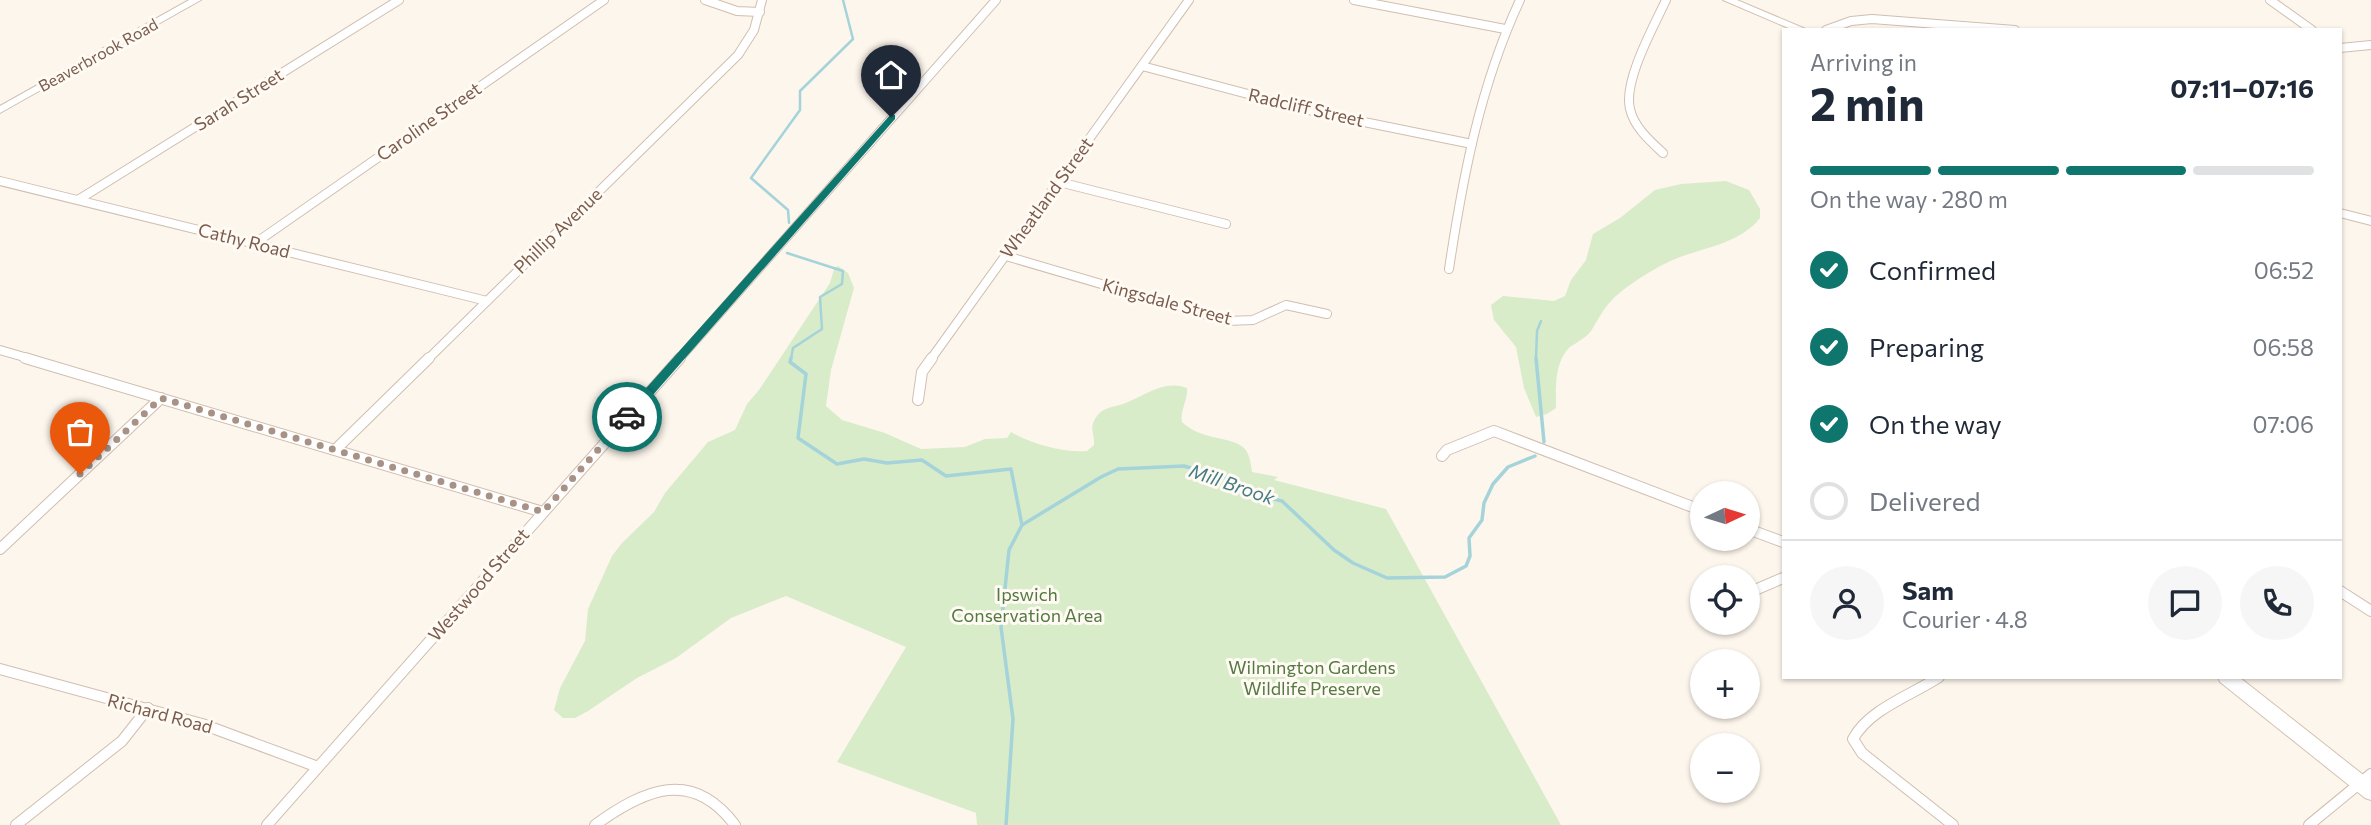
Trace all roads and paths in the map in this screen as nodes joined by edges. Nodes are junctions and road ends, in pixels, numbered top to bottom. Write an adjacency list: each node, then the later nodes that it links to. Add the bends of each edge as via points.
1 (196, 0): 22 (street, Beaverbrook Road)
2 (399, 0): 27 (street, Sarah Street)
3 (604, 0): 31 (street, Caroline Street)
4 (705, 0): 13 (street, via 737,11)
5 (762, 0): 13 (street, Phillip Avenue)
6 (996, 0): 42 (street, Westwood Street)
7 (1189, 0): 21 (street, Wheatland Street)
8 (1354, 0): 18 (street)
9 (1520, 0): 18 (street)
10 (1666, 0): 24 (street, via 1628,103 1635,120)
11 (2270, 0): 17 (street)
12 (1734, 1): 14 (main road)
13 (760, 12): 34 (street, Phillip Avenue, via 738,55)
14 (1799, 28)
15 (1831, 28): 16 (street, via 1872,19)
16 (1989, 28)
17 (2309, 28)
18 (1504, 29): 23 (street)
19 (2371, 45): 20 (street)
20 (2342, 48)
21 (1142, 66): 23 (street, Radcliff Street, via 1293,106); 26 (street, Wheatland Street)
22 (0, 110)
23 (1472, 144): 33 (street)
24 (1663, 153)
25 (0, 181): 27 (street, Cathy Road)
26 (1059, 182): 30 (street); 32 (street, Wheatland Street)
27 (78, 200): 31 (street, Cathy Road)
28 (2342, 214): 29 (street)
29 (2371, 221)
30 (1226, 223)
31 (254, 244): 34 (street, Cathy Road)
32 (1006, 256): 35 (street, Kingsdale Street, via 1227,321 1253,320 1286,305); 38 (street, Wheatland Street, via 922,372)
33 (1449, 269)
34 (487, 301): 39 (street, Phillip Avenue)
35 (1327, 314)
36 (0, 350): 37 (street)
37 (161, 398): 39 (street); 45 (street)
38 (918, 400)
39 (335, 450): 42 (street)
40 (1442, 456): 41 (street, via 1494,431)
41 (1690, 506)
42 (543, 512): 54 (street, Westwood Street)
43 (1760, 533): 44 (street)
44 (1782, 542)
45 (0, 550)
46 (1782, 578): 47 (street)
47 (1760, 588)
48 (2342, 592): 49 (street)
49 (2371, 611)
50 (0, 669): 53 (street, Richard Road)
51 (1936, 679): 60 (street, via 1864,724 1853,739 1862,753)
52 (2229, 679): 55 (main road)
53 (148, 709): 54 (street, Richard Road, via 213,727); 56 (street, via 122,741)
54 (318, 767): 57 (street, Westwood Street)
55 (2367, 783): 61 (street)
56 (16, 825)
57 (267, 825)
58 (595, 825): 59 (street, via 636,798 676,790 710,798)
59 (735, 825)
60 (1952, 825)
61 (2309, 825)

